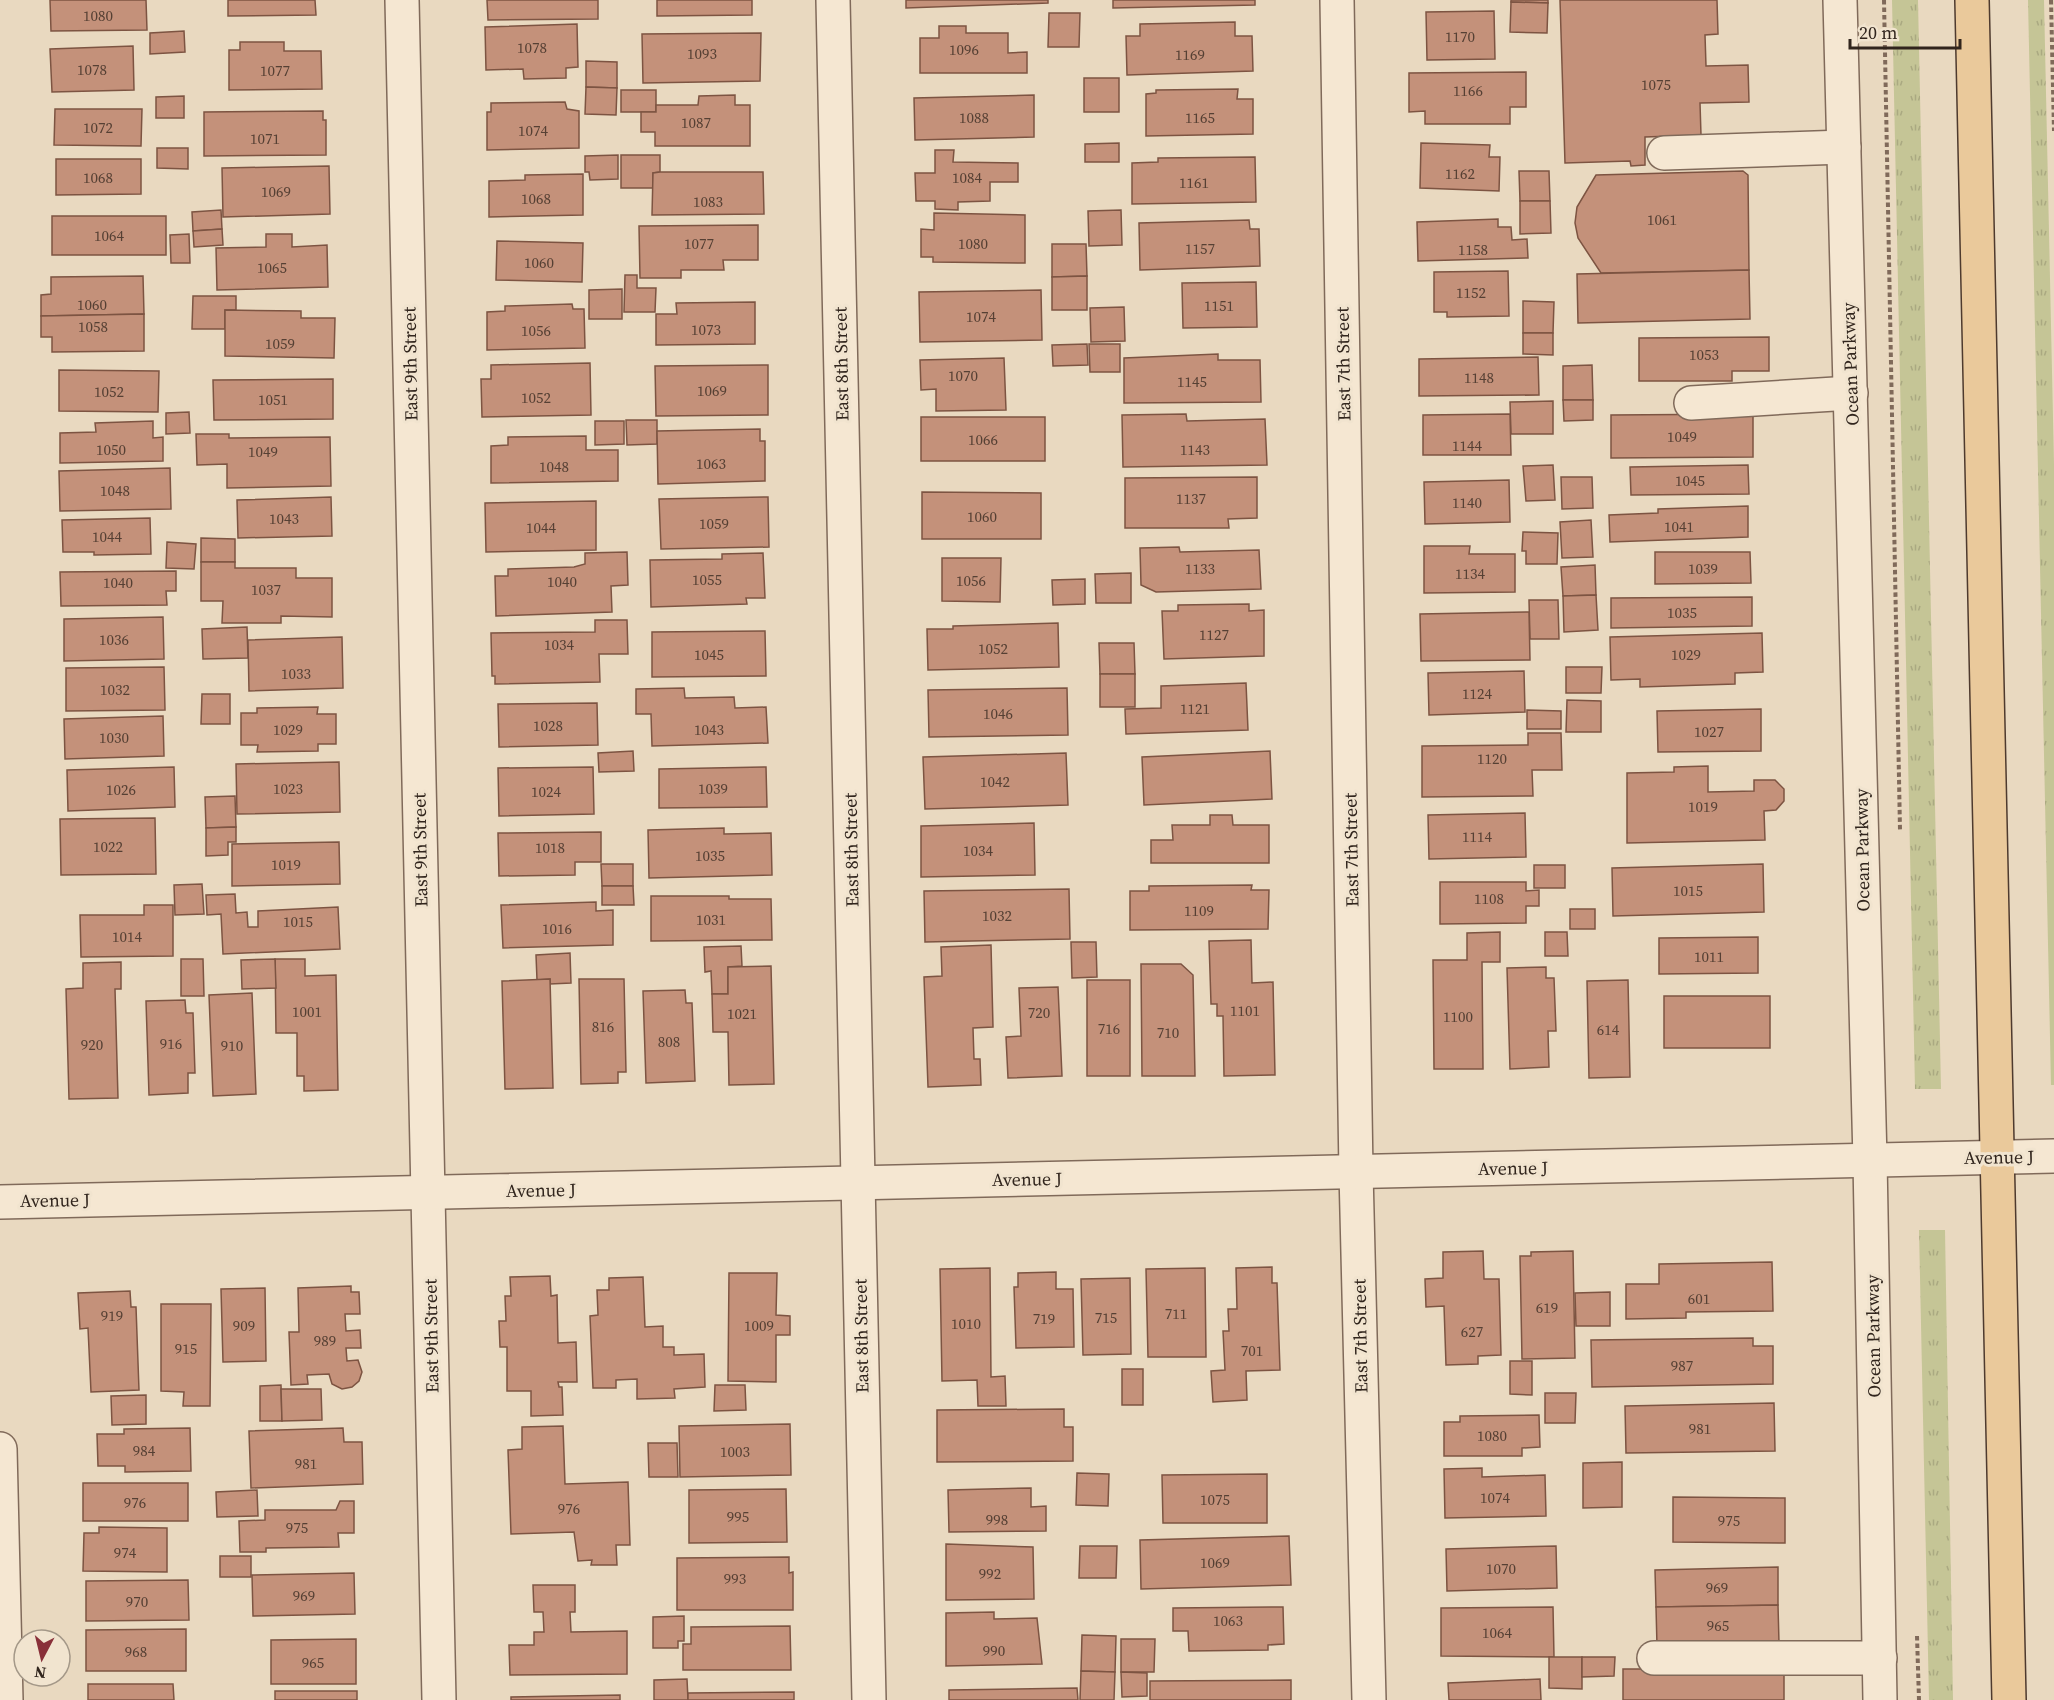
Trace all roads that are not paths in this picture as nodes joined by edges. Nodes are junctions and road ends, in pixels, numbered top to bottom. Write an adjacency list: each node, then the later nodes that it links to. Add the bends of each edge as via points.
1 (402, 0): 15 (street, East 9th Street)
2 (833, 0): 14 (street, East 8th Street)
3 (1337, 0): 13 (street, East 7th Street)
4 (1840, 0): 6 (street, Ocean Parkway)
5 (1972, 0): 11 (main road)
6 (1844, 147): 7 (street); 8 (street, Ocean Parkway)
7 (1664, 153)
8 (1851, 393): 9 (street); 12 (street, Ocean Parkway)
9 (1691, 403)
10 (2054, 1156): 11 (street, Avenue J)
11 (1998, 1157): 12 (street, Avenue J); 25 (main road)
12 (1870, 1160): 13 (street, Avenue J); 19 (street, Ocean Parkway)
13 (1356, 1172): 14 (street, Avenue J); 23 (street, East 7th Street)
14 (858, 1183): 15 (street, Avenue J); 22 (street, East 8th Street)
15 (428, 1192): 16 (street, Avenue J); 21 (street, East 9th Street)
16 (0, 1202)
17 (0, 1449): 20 (street)
18 (1654, 1658): 19 (street)
19 (1880, 1658): 24 (street, Ocean Parkway)
20 (6, 1700)
21 (439, 1700)
22 (869, 1700)
23 (1369, 1700)
24 (1880, 1700)
25 (2009, 1700)

